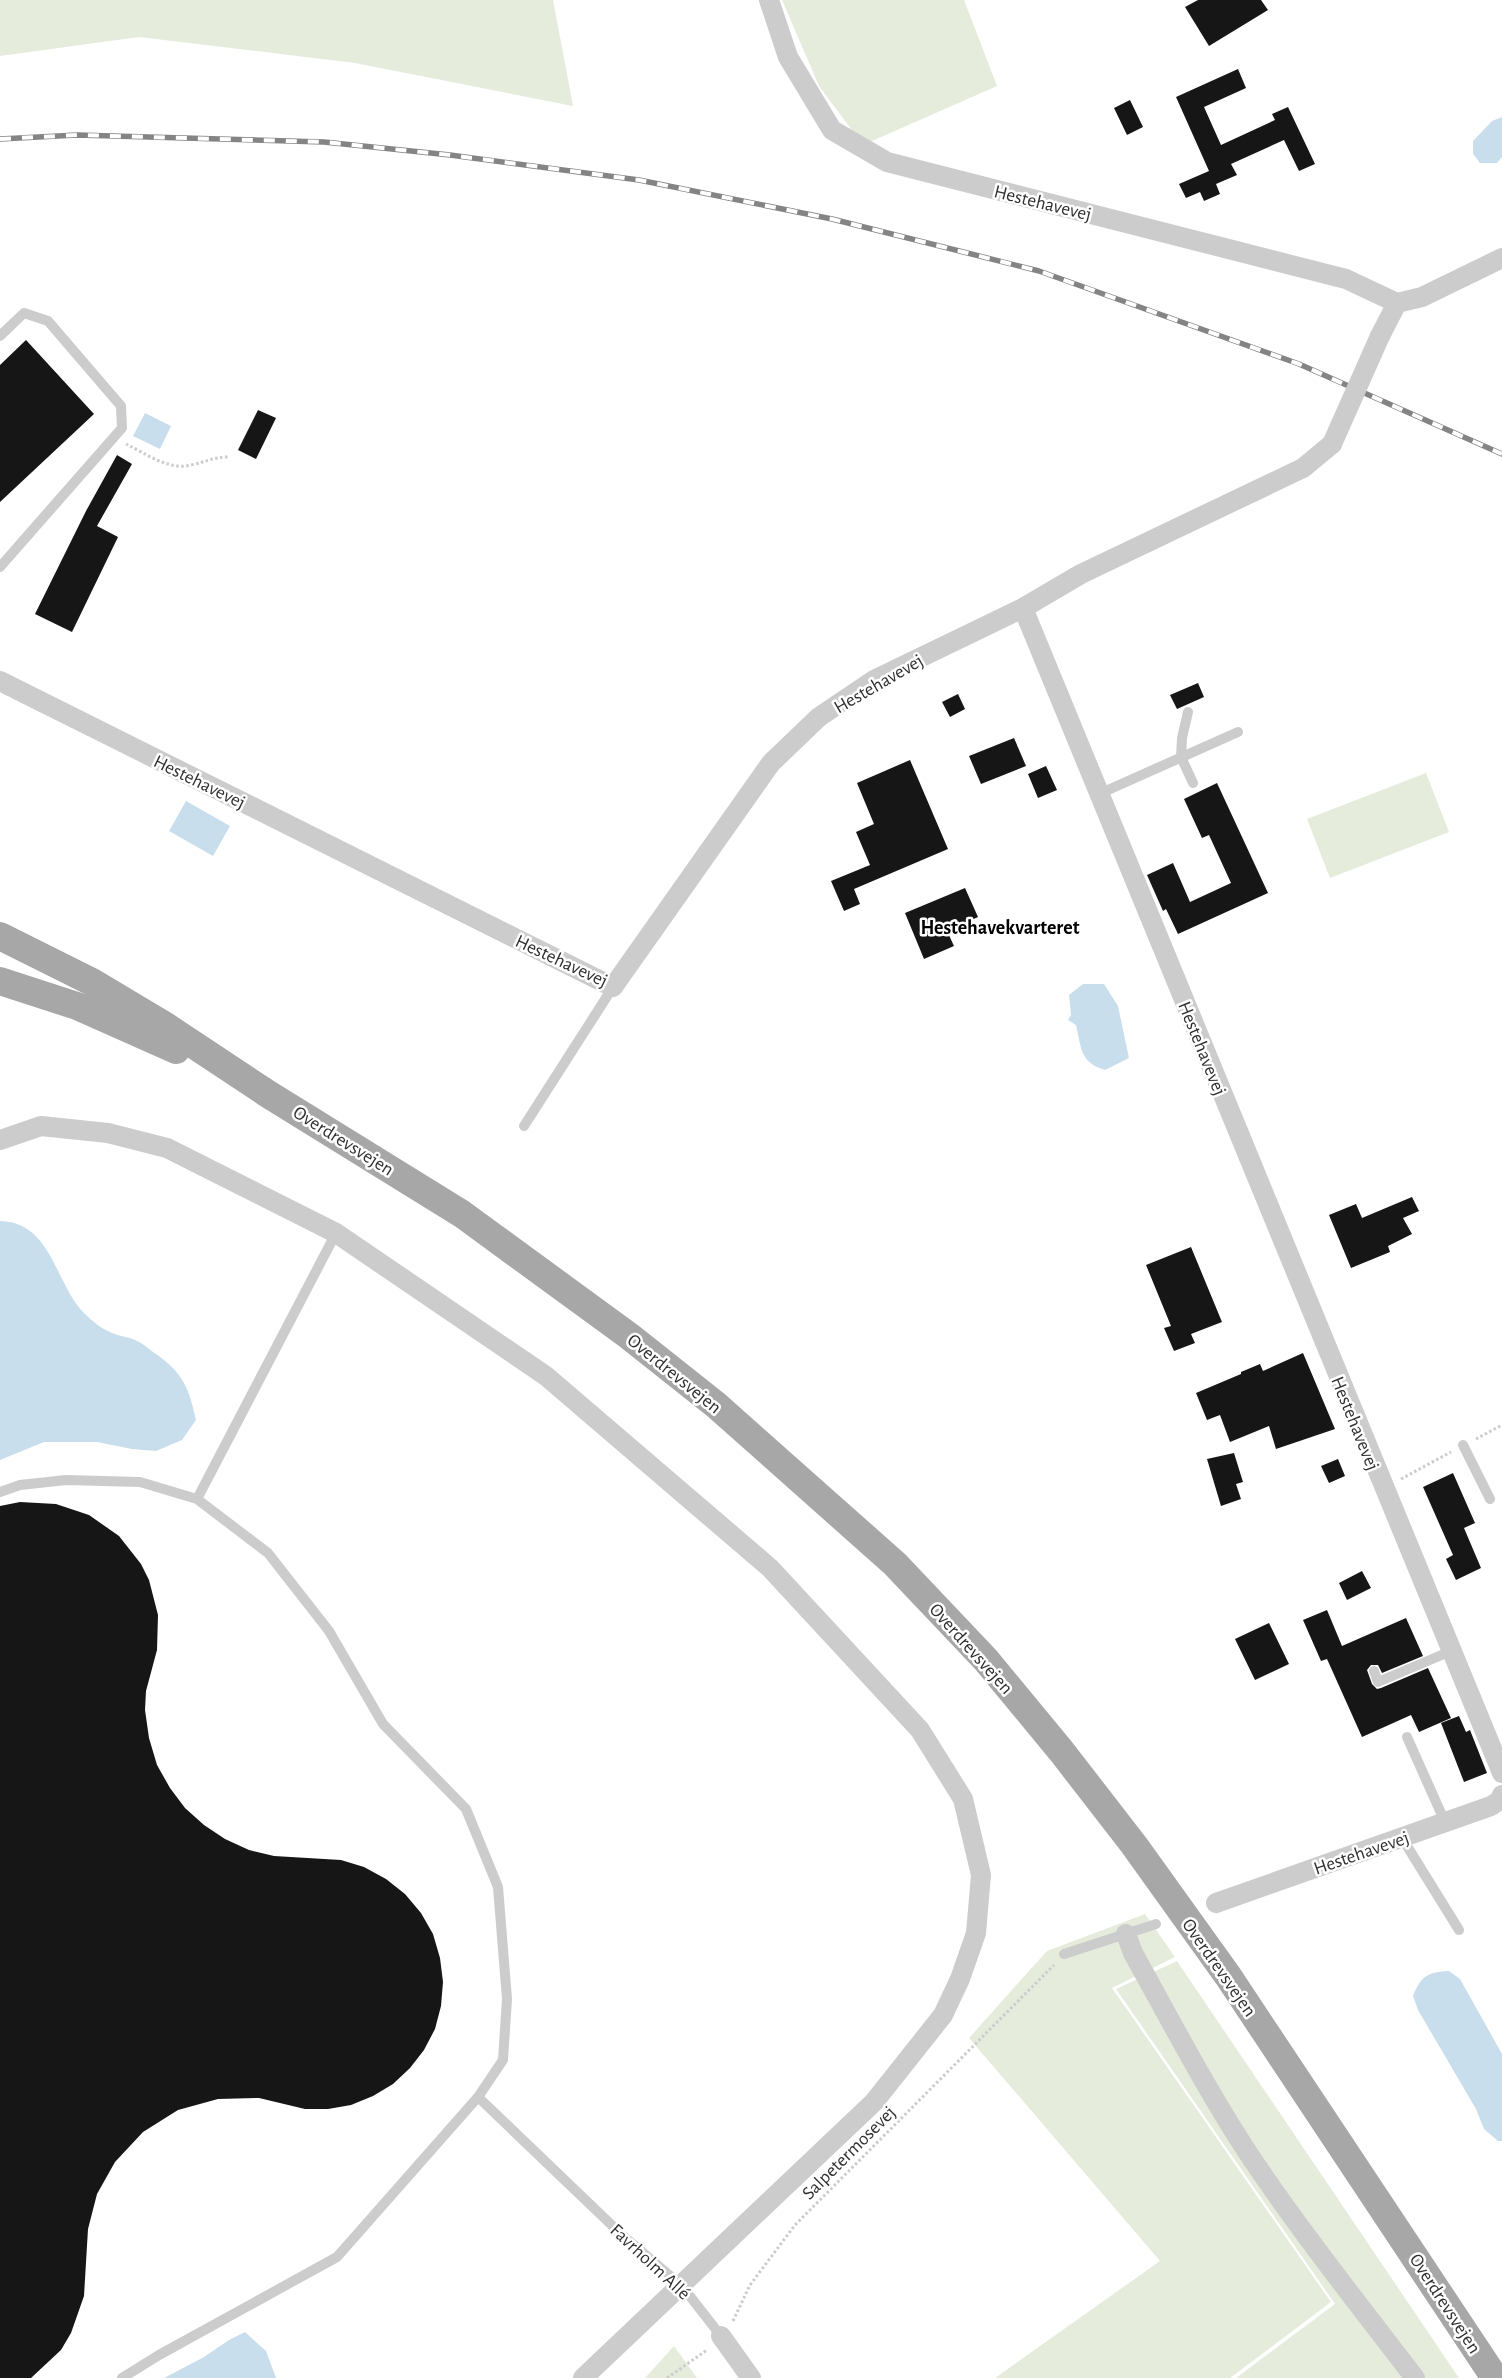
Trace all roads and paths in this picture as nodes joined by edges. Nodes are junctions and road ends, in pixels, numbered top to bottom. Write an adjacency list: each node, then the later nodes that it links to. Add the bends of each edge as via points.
1 (769, 0): 3 (street, Hestehavevej, via 788,57 832,130 887,162 1346,279)
2 (1502, 258): 3 (street, via 1422,297)
3 (1397, 303): 8 (street, Hestehavevej, bridge, via 1332,444 1303,468 1081,574)
4 (0, 336): 5 (lane, via 24,313 48,321 121,406 122,428)
5 (114, 438): 6 (path, via 173,466 190,466 213,457); 7 (lane)
6 (229, 457)
7 (0, 567)
8 (1023, 608): 14 (street, Hestehavevej); 17 (street, Hestehavevej, via 874,680 819,716 771,763)
9 (0, 681): 17 (street, Hestehavevej)
10 (1188, 712): 12 (lane)
11 (1238, 732): 12 (lane)
12 (1181, 757): 13 (lane); 14 (lane)
13 (1193, 783)
14 (1099, 794): 24 (street, Hestehavevej)
15 (0, 936): 18 (main road, Overdrevsvejen, via 92,982)
16 (0, 981): 18 (main road, Overdrevsvejen, via 77,1006)
17 (613, 987): 19 (lane)
18 (268, 1094): 48 (main road, Overdrevsvejen, via 462,1214 629,1336 723,1412 901,1571 986,1660 1134,1845 1228,1976)
19 (524, 1126)
20 (0, 1140): 21 (street, via 41,1126 108,1133 167,1148)
21 (336, 1233): 26 (lane); 41 (street, via 546,1376 770,1568 920,1730 963,1800 982,1875 976,1933 943,2015 874,2102)
22 (1502, 1425): 23 (path, Hestehavevej)
23 (1463, 1446): 24 (path, Hestehavevej); 27 (lane)
24 (1383, 1488): 28 (street, Hestehavevej)
25 (0, 1492): 26 (lane, via 20,1485 94,1480 140,1482)
26 (197, 1499): 40 (lane, via 268,1554 329,1631 383,1724 466,1809 498,1887 507,1999 503,2060)
27 (1490, 1499)
28 (1451, 1651): 29 (lane, via 1378,1682); 31 (street, Hestehavevej)
29 (1374, 1671)
30 (1407, 1737): 33 (lane)
31 (1502, 1773)
32 (1502, 1795): 33 (street, Hestehavevej, via 1491,1806)
33 (1445, 1822): 34 (street, Hestehavevej)
34 (1402, 1838): 35 (street, Hestehavevej); 37 (lane)
35 (1216, 1903)
36 (1156, 1924): 38 (lane)
37 (1459, 1930)
38 (1126, 1934): 39 (lane); 47 (street, via 1133,1953 1221,2110 1251,2157)
39 (1064, 1954): 42 (path, Salpetermosevej, via 795,2226 750,2285 735,2319)
40 (478, 2097): 41 (lane, Favrholm Allé, via 621,2234); 43 (lane, via 337,2257)
41 (682, 2286): 42 (lane, Favrholm Allé); 44 (street)
42 (721, 2336): 45 (path, Salpetermosevej, via 696,2360); 46 (street, Favrholm Allé)
43 (122, 2378)
44 (584, 2378)
45 (667, 2378)
46 (750, 2378)
47 (1415, 2378)
48 (1495, 2378)

